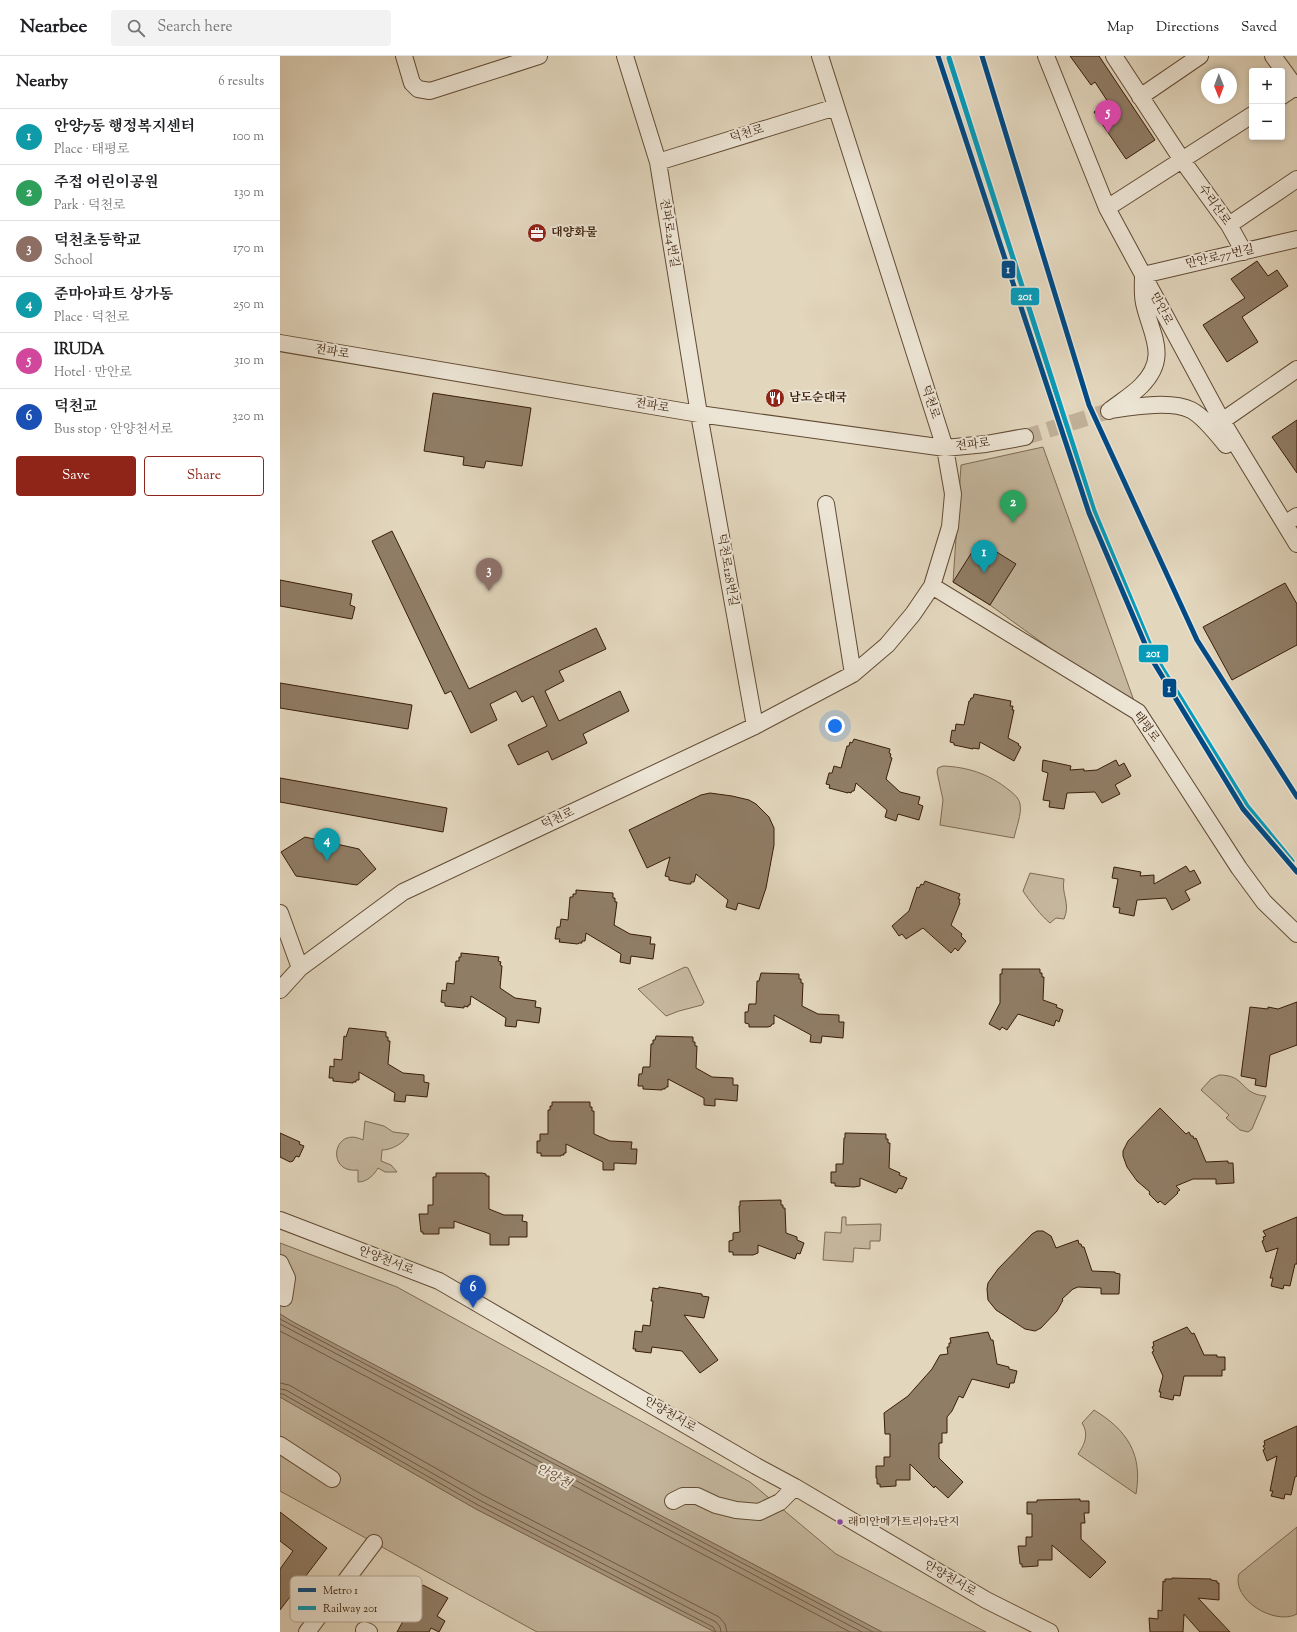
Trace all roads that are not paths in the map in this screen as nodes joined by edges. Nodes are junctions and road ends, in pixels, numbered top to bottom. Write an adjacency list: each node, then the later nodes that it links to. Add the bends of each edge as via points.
1 (404, 56): 2 (street, via 412,83 418,89 430,91)
2 (539, 56)
3 (625, 56): 15 (street, 전파로24번길)
4 (820, 56): 12 (street, 덕천로)
5 (1114, 56): 11 (street, 수리산로)
6 (1200, 56): 11 (street)
7 (1273, 56): 9 (street)
8 (1052, 58): 17 (street, 만안로)
9 (1297, 87): 10 (street)
10 (1285, 94)
11 (1140, 97): 14 (street, 수리산로)
12 (836, 107): 15 (street, 덕천로); 27 (street, 덕천로)
13 (1249, 117): 14 (street)
14 (1182, 160): 17 (street); 18 (street, 수리산로)
15 (658, 162): 24 (street, 전파로24번길)
16 (1297, 179): 18 (street)
17 (1107, 208): 21 (street, 만안로)
18 (1229, 225): 20 (street, 수리산로)
19 (1297, 239): 20 (street, 만안로77번길)
20 (1244, 252): 21 (street, 만안로77번길)
21 (1143, 275): 25 (street, 만안로); 28 (street, via 1144,302 1156,340 1157,359 1152,372 1141,386 1109,410 1144,405 1190,410 1213,429 1234,456)
22 (280, 343): 24 (street, 전파로)
23 (1297, 369): 25 (street)
24 (699, 414): 27 (street, 전파로); 34 (street, 덕천로128번길)
25 (1222, 421): 28 (street, 만안로)
26 (1025, 437): 27 (street, 전파로)
27 (945, 448): 32 (street, 덕천로, via 953,494 950,527)
28 (1252, 470): 30 (street, 만안로)
29 (826, 504): 33 (street)
30 (1291, 520): 31 (street, 만안로)
31 (1297, 544)
32 (932, 586): 33 (street, 덕천로, via 887,645); 36 (street, 태평로, via 1138,712 1239,868 1264,902)
33 (853, 674): 34 (street, 덕천로)
34 (755, 726): 37 (street, 덕천로, via 402,892)
35 (280, 913): 37 (street)
36 (1297, 934)
37 (300, 968): 38 (street, 덕천로)
38 (280, 990)
39 (280, 1220): 44 (street, 안양천서로, via 439,1281)
40 (280, 1263): 41 (street, via 287,1278)
41 (284, 1298)
42 (280, 1445): 43 (street)
43 (332, 1479)
44 (796, 1487): 45 (street, via 780,1502 759,1512 716,1505 697,1496 683,1496); 50 (street, 안양천서로, via 986,1600)
45 (673, 1501)
46 (374, 1543): 47 (street)
47 (349, 1576)
48 (315, 1622): 49 (street)
49 (307, 1632)
50 (1050, 1632)

